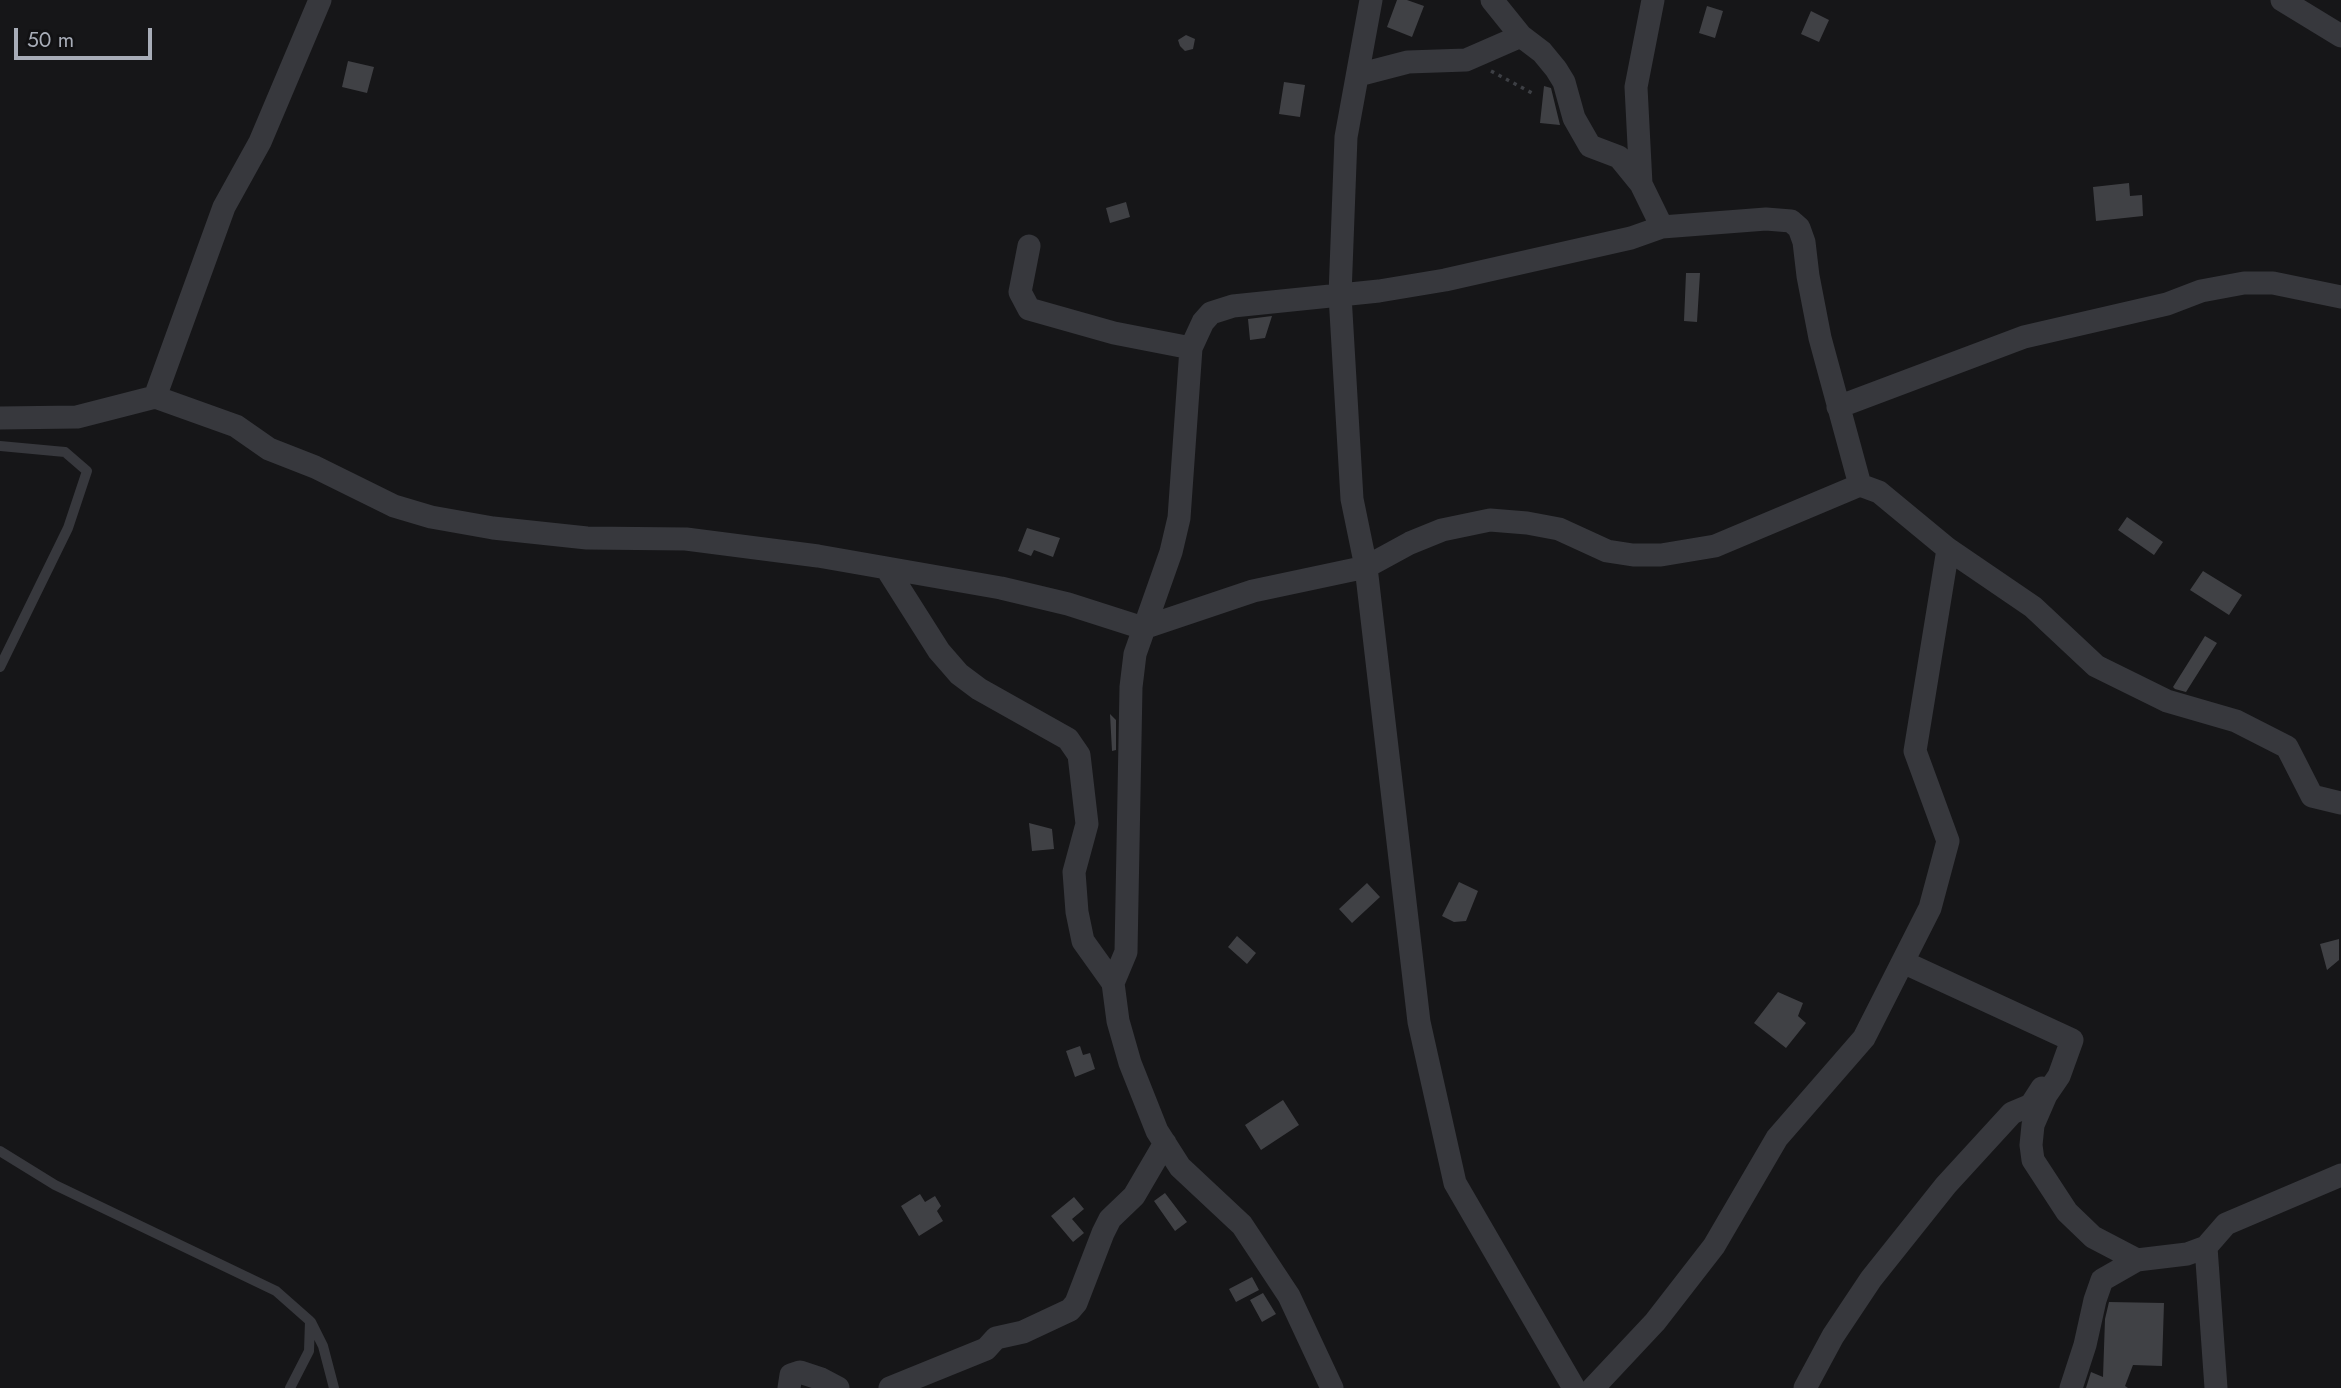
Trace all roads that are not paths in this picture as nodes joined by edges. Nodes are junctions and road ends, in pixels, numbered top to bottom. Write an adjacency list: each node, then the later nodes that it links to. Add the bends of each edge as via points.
1 (320, 0): 15 (street, via 260,142 224,207)
2 (1371, 0): 8 (street)
3 (1492, 0): 6 (street)
4 (1653, 0): 9 (street, via 1636,87)
5 (2282, 0): 7 (street)
6 (1521, 36): 8 (street, via 1466,60 1408,62); 9 (street, via 1542,51 1564,82 1574,118 1590,146 1619,157)
7 (2341, 36)
8 (1358, 75): 12 (street, via 1346,137)
9 (1641, 184): 10 (street)
10 (1662, 228): 12 (street, via 1445,280); 16 (street, via 1766,219 1791,221 1799,228)
11 (1029, 246): 14 (street, via 1020,292 1029,309)
12 (1340, 295): 14 (street, via 1233,306 1211,313); 21 (street, via 1353,499)
13 (2341, 297): 16 (street, via 2273,283 2201,291 2167,304 2024,337)
14 (1191, 348): 23 (street, via 1179,518)
15 (155, 397): 17 (street, via 77,417); 22 (street, via 236,426 269,449 394,506 431,517 587,538 686,539)
16 (1838, 407): 19 (street)
17 (0, 418)
18 (0, 446): 24 (lane, via 65,453 87,471 68,528)
19 (1860, 485): 20 (street, via 1879,492); 21 (street, via 1714,546 1686,552 1633,555 1608,551 1559,529 1490,520 1442,530)
20 (1948, 549): 25 (street, via 2033,607 2096,666 2167,701 2236,721 2287,747 2312,796); 26 (street, via 1914,751 1948,841 1930,908)
21 (1366, 567): 23 (street, via 1253,591); 41 (street, via 1419,1022 1455,1183)
22 (887, 569): 23 (street, via 1038,596); 27 (street, via 959,674 1068,739 1079,755 1087,824 1074,872 1077,912 1083,941)
23 (1143, 628): 27 (street, via 1130,687 1126,953)
24 (0, 667)
25 (2341, 803)
26 (1903, 962): 28 (street); 42 (street, via 1864,1038 1777,1138 1714,1246 1655,1322)
27 (1113, 982): 29 (street, via 1130,1063)
28 (2072, 1040): 33 (street, via 2033,1125 2033,1160 2067,1212 2093,1237); 43 (street, via 2031,1105 2012,1113 1946,1185 1871,1279)
29 (1165, 1143): 39 (street, via 1134,1196 1110,1219 1070,1310 1023,1332 996,1338 986,1349); 40 (street, via 1180,1167 1242,1225 1289,1296)
30 (0, 1151): 34 (lane, via 55,1185 276,1291)
31 (2341, 1175): 32 (street, via 2225,1224)
32 (2206, 1247): 33 (street, via 2188,1254); 45 (street)
33 (2137, 1260): 44 (street, via 2102,1280)
34 (310, 1321): 35 (lane, via 309,1352); 36 (lane, via 323,1346)
35 (290, 1388)
36 (334, 1388)
37 (789, 1388): 38 (street, via 791,1375 800,1372)
38 (838, 1388)
39 (890, 1388)
40 (1332, 1388)
41 (1574, 1388)
42 (1593, 1388)
43 (1805, 1388)
44 (2071, 1388)
45 (2216, 1388)

